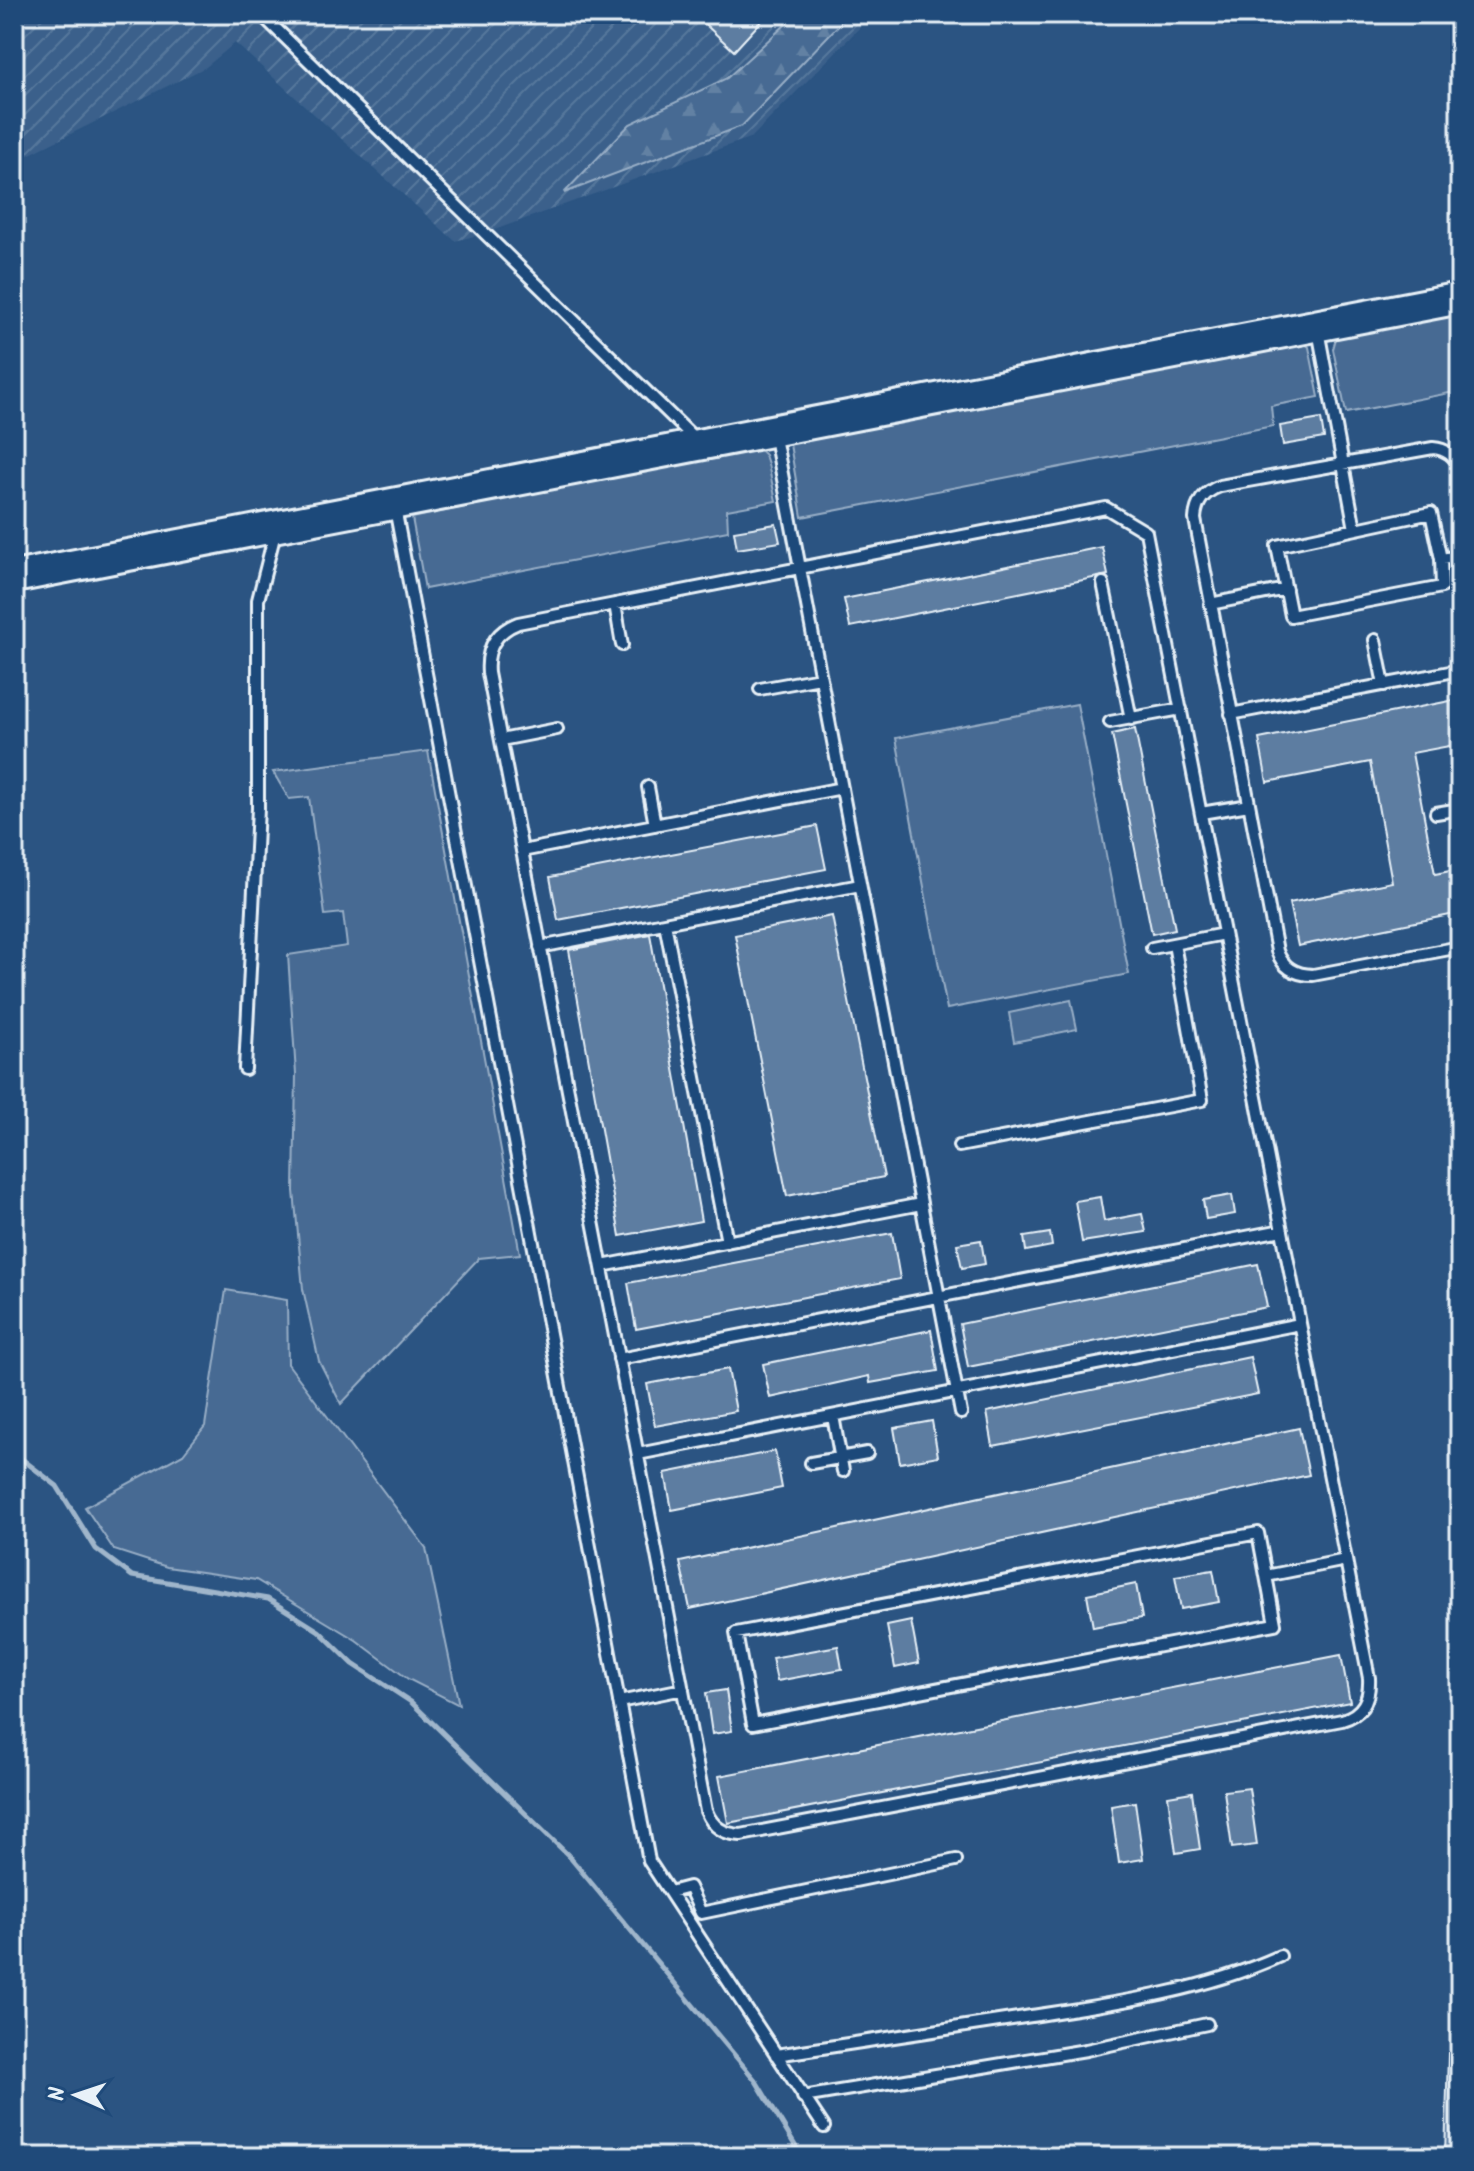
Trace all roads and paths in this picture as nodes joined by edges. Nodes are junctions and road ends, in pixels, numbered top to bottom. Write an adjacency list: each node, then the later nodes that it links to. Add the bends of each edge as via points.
1 (261, 14): 5 (lane)
2 (1460, 298): 3 (main road)
3 (1317, 324): 4 (main road); 6 (lane)
4 (773, 430): 5 (main road); 13 (lane)
5 (701, 445): 8 (main road)
6 (1342, 464): 7 (lane, via 1433,448 1444,450); 10 (lane); 18 (lane, via 1220,486 1203,496 1195,519)
7 (1460, 468)
8 (394, 502): 9 (main road); 66 (lane)
9 (277, 526): 14 (main road); 46 (lane, via 258,600 258,808)
10 (1355, 529): 12 (lane, via 1431,513); 16 (lane, via 1277,546)
11 (1460, 556): 12 (lane)
12 (1441, 559): 16 (lane, via 1442,587 1291,616)
13 (800, 568): 17 (lane); 22 (lane); 25 (lane, via 1106,508 1146,532)
14 (14, 577)
15 (1103, 583): 27 (lane)
16 (1286, 589): 18 (lane)
17 (615, 604): 20 (lane); 30 (lane, via 518,623 496,636 487,665)
18 (1210, 604): 26 (lane)
19 (1375, 640): 23 (lane)
20 (622, 645)
21 (1460, 670): 23 (lane)
22 (820, 678): 24 (lane); 32 (lane)
23 (1384, 685): 26 (lane)
24 (760, 689)
25 (1181, 709): 27 (lane); 35 (lane)
26 (1231, 714): 33 (lane)
27 (1131, 719): 28 (lane)
28 (1110, 722)
29 (557, 729): 30 (lane)
30 (501, 740): 38 (lane)
31 (648, 787): 37 (lane)
32 (842, 788): 37 (lane); 39 (lane)
33 (1249, 805): 35 (lane); 44 (lane, via 1277,951 1290,969 1313,975)
34 (1460, 809): 36 (lane)
35 (1201, 813): 41 (lane)
36 (1436, 813)
37 (655, 825): 38 (lane)
38 (522, 851): 43 (lane)
39 (860, 885): 40 (lane); 48 (lane)
40 (665, 923): 43 (lane); 50 (lane)
41 (1224, 934): 42 (lane); 49 (lane)
42 (1174, 944): 45 (lane); 47 (lane, via 1202,1100)
43 (540, 947): 51 (lane)
44 (1460, 947)
45 (1152, 948)
46 (245, 1069)
47 (959, 1146)
48 (921, 1204): 50 (lane); 52 (lane)
49 (1282, 1230): 52 (lane); 53 (lane)
50 (727, 1242): 51 (lane)
51 (602, 1266): 54 (lane)
52 (939, 1297): 54 (lane); 55 (lane)
53 (1300, 1324): 55 (lane); 63 (lane)
54 (619, 1359): 59 (lane)
55 (957, 1392): 56 (lane); 57 (lane)
56 (961, 1413)
57 (833, 1416): 59 (lane); 60 (lane)
58 (867, 1453): 60 (lane)
59 (638, 1454): 65 (lane)
60 (841, 1458): 61 (lane); 62 (lane)
61 (811, 1463)
62 (843, 1471)
63 (1346, 1560): 64 (lane); 65 (lane, via 1369,1685 1360,1711 1342,1720 741,1835 720,1830 709,1817)
64 (1266, 1576): 64 (lane, via 1258,1533 736,1633 753,1724 1275,1624)
65 (683, 1689): 66 (lane)
66 (619, 1702): 68 (lane, via 649,1861)
67 (956, 1860): 68 (lane, via 701,1913 689,1887)
68 (670, 1892): 71 (lane)
69 (1280, 1956): 71 (lane, via 1242,1973 1160,1993)
70 (1207, 2024): 72 (lane, via 1086,2050)
71 (776, 2055): 72 (lane)
72 (803, 2097): 73 (lane)
73 (824, 2127)

